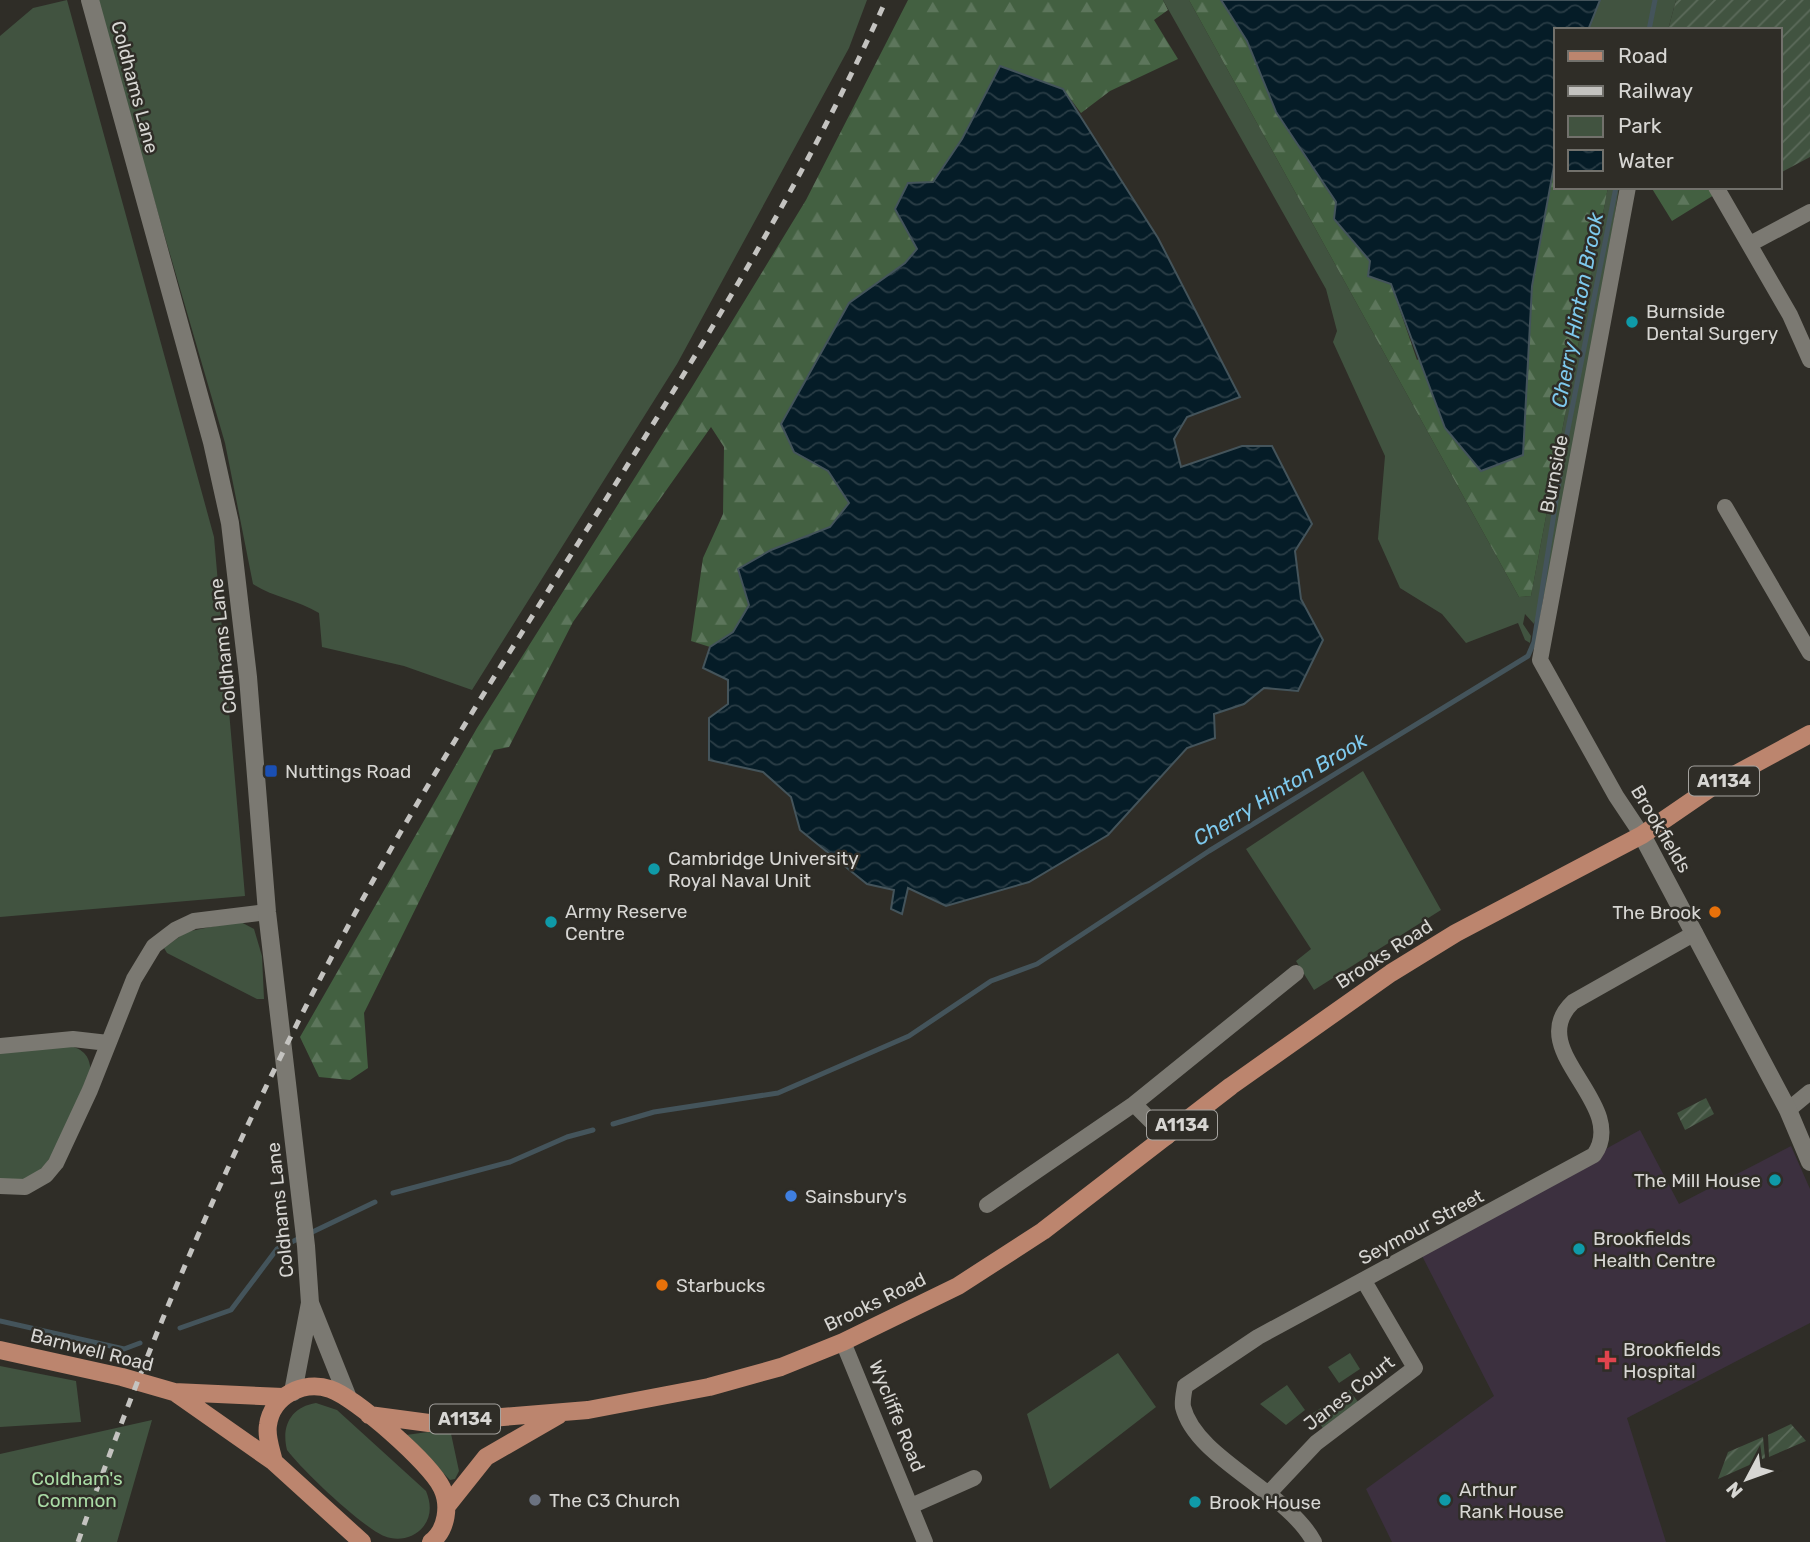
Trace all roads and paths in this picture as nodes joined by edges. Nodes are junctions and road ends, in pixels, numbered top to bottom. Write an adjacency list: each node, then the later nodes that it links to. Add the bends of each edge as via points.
1 (89, 0): 12 (street, Coldhams Lane, via 224,491 245,641)
2 (1628, 189): 8 (street, Burnside)
3 (1717, 189): 5 (street)
4 (1810, 212): 5 (street)
5 (1750, 244): 6 (street)
6 (1810, 360)
7 (1725, 507): 9 (street)
8 (1543, 645): 11 (street, Brookfields, via 1540,660)
9 (1810, 653)
10 (1810, 734): 11 (main road, A1134, via 1712,787)
11 (1642, 835): 13 (street, Brookfields); 20 (main road, Brooks Road / A1134, via 1480,919 1391,973 1303,1033)
12 (267, 912): 15 (street, via 194,921 162,939 134,979); 25 (street, Coldhams Lane)
13 (1695, 933): 19 (street, Brookfields); 24 (street, Seymour Street, via 1564,1011 1559,1023 1563,1051 1601,1118 1600,1146 1594,1155)
14 (1296, 973): 18 (street)
15 (107, 1043): 16 (street, via 73,1039); 22 (street, via 56,1163 25,1187)
16 (0, 1046)
17 (1810, 1092): 19 (street)
18 (1134, 1104): 20 (street); 23 (street)
19 (1788, 1110): 21 (street, Brookfields)
20 (1167, 1137): 26 (main road, Brooks Road / A1134, via 981,1271)
21 (1810, 1162)
22 (0, 1186)
23 (987, 1205)
24 (1364, 1281): 35 (street, Janes Court, via 1415,1368 1317,1443); 35 (street, Seymour Street, via 1258,1337 1185,1385 1182,1405 1192,1427)
25 (310, 1303): 29 (street, Coldhams Lane); 30 (street, Coldhams Lane)
26 (844, 1342): 31 (main road, Brooks Road / A1134, via 781,1367 709,1387); 37 (street, Wycliffe Road)
27 (0, 1350): 28 (main road, Barnwell Road / A1134)
28 (174, 1392): 29 (main road, Barnwell Road / A1134); 33 (main road, Barnwell Road / A1134)
29 (288, 1394): 30 (main road, A1134, via 308,1387 327,1388); 33 (main road, via 268,1423)
30 (348, 1398): 32 (main road, A1134)
31 (562, 1413): 32 (main road, Brooks Road / A1134, via 429,1423); 36 (main road, Brooks Road / A1134, via 486,1457)
32 (369, 1415): 36 (main road, A1134, via 432,1473)
33 (274, 1462): 39 (main road, A1134)
34 (974, 1478): 37 (street, Wycliffe Road)
35 (1269, 1493): 41 (street, Seymour Street, via 1300,1519)
36 (447, 1506): 38 (main road, A1134)
37 (911, 1506): 40 (street, Wycliffe Road)
38 (434, 1541)
39 (362, 1542)
40 (925, 1542)
41 (1314, 1542)

